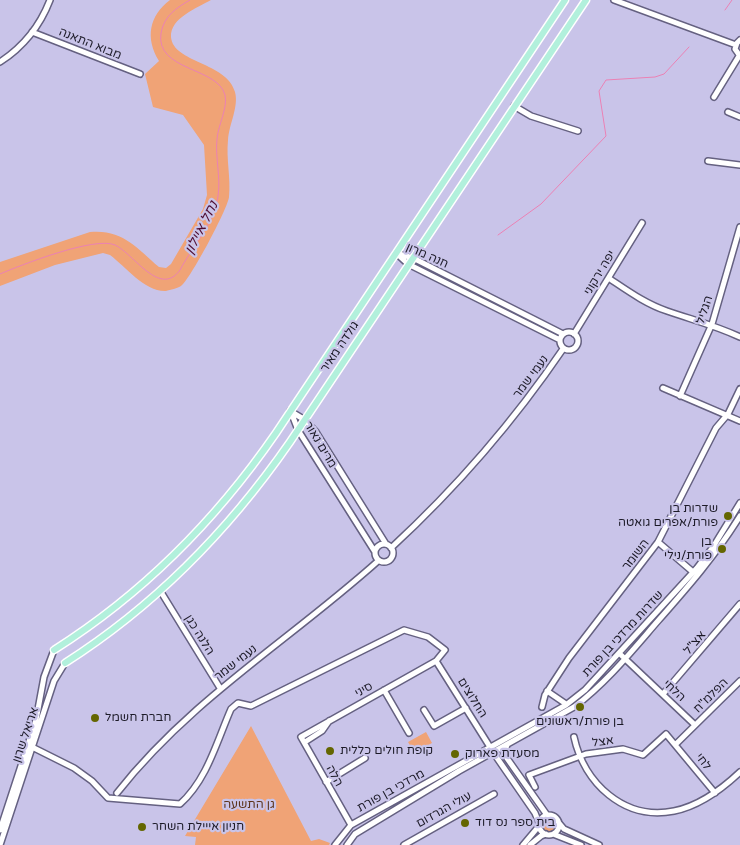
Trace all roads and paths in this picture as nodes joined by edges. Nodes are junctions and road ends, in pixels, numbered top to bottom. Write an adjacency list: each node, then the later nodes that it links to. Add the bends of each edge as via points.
1 (50, 0): 5 (street)
2 (565, 0): 20 (main road, גולדה מאיר)
3 (586, 0): 12 (main road, גולדה מאיר)
4 (614, 0): 7 (street)
5 (32, 32): 9 (street, via 17,50); 10 (street, מבוא התאנה)
6 (740, 40): 7 (street)
7 (736, 45): 8 (street)
8 (739, 56): 11 (street)
9 (0, 62)
10 (140, 74)
11 (714, 97)
12 (514, 106): 15 (street, via 531,116); 21 (main road, גולדה מאיר)
13 (728, 112): 14 (street)
14 (740, 117)
15 (578, 131)
16 (708, 161): 17 (street)
17 (740, 165)
18 (642, 223): 23 (street, יפה ירקוני)
19 (740, 227): 24 (street, הגליל)
20 (396, 253): 21 (street, חנה מרון); 22 (street, חנה מרון); 33 (main road, גולדה מאיר)
21 (413, 258): 22 (main road, גולדה מאיר); 25 (street, חנה מרון)
22 (408, 264): 28 (street, חנה מרון); 35 (main road, גולדה מאיר)
23 (610, 279): 24 (street, via 643,301); 26 (street, יפה ירקוני)
24 (712, 324): 27 (street); 32 (street, הגליל)
25 (563, 334): 26 (street); 28 (street)
26 (574, 334): 29 (street, via 578,340 576,347 570,351)
27 (740, 337)
28 (560, 340): 29 (street)
29 (563, 349): 42 (street, נעמי שמר, via 469,470)
30 (663, 388): 32 (street)
31 (740, 389): 34 (street, השומר)
32 (680, 396): 34 (street)
33 (290, 411): 35 (street, מרים נאור); 37 (street, מרים נאור); 48 (main road, גולדה מאיר, via 235,489 185,546 121,603)
34 (728, 414): 36 (street); 40 (street, השומר)
35 (305, 420): 37 (main road, גולדה מאיר); 41 (street, מרים נאור, via 316,432)
36 (740, 421)
37 (298, 430): 43 (street, מרים נאור); 46 (main road, גולדה מאיר, via 229,524)
38 (740, 502): 45 (street, שדרות מרדכי בן פורת)
39 (740, 516): 50 (street, שדרות מרדכי בן פורת, via 718,550)
40 (658, 542): 45 (street); 56 (street, השומר, via 593,625)
41 (386, 544): 42 (street); 43 (street)
42 (391, 548): 44 (street, via 393,556 390,560 385,563)
43 (375, 552): 44 (street)
44 (378, 561): 54 (street, נעמי שמר)
45 (694, 572): 49 (street, שדרות מרדכי בן פורת)
46 (161, 592): 52 (main road, גולדה מאיר); 54 (street, הלנה כגן)
47 (740, 604): 57 (street, אצ"ל)
48 (54, 650): 70 (street, אריאל שרון, via 44,677)
49 (620, 654): 50 (street, הלחי); 58 (street, שדרות מרדכי בן פורת, via 585,690)
50 (625, 659): 57 (street, הלחי); 68 (street, שדרות מרדכי בן פורת, via 574,707)
51 (436, 661): 55 (street, סיני); 60 (street, החלוצים); 70 (street, via 445,650 428,637 404,630 251,706 238,703 231,709 202,776 191,795 180,804 108,798 74,768)
52 (65, 663): 70 (street, אריאל שרון, via 54,681)
53 (740, 681): 63 (street, הפלמ"ח)
54 (220, 688): 80 (street, נעמי שמר, via 162,741)
55 (384, 690): 62 (street, סיני); 64 (street)
56 (548, 691): 58 (street); 59 (street, השומר)
57 (663, 694): 63 (street, הלחי)
58 (566, 704): 71 (street, שדרות מרדכי בן פורת)
59 (542, 707)
60 (466, 708): 61 (street, via 434,726); 71 (street, החלוצים)
61 (424, 710)
62 (330, 721): 65 (street, סיני); 67 (street, via 322,732)
63 (695, 725): 69 (street)
64 (409, 733)
65 (301, 737): 67 (street, הלה)
66 (574, 737): 72 (street)
67 (305, 742): 76 (street, הלה)
68 (507, 744): 71 (street, שדרות מרדכי בן פורת); 77 (street, via 504,754)
69 (676, 744): 72 (street, אצל, via 666,734 643,755 623,749); 81 (street, לחי)
70 (30, 746): 87 (street, אריאל שרון); 89 (street, אריאל שרון)
71 (491, 749): 79 (street, החלוצים); 85 (street, מרדכי בן פורת); 91 (street, via 355,834)
72 (578, 756): 75 (street); 81 (street, via 594,781 610,797 649,813 674,811)
73 (366, 758): 76 (street)
74 (740, 772): 81 (street)
75 (529, 776): 77 (street); 78 (street)
76 (326, 782): 85 (street, הלה)
77 (524, 784): 79 (street); 83 (street)
78 (535, 788)
79 (520, 791): 86 (street, החלוצים, via 537,816)
80 (117, 793)
81 (714, 793)
82 (494, 794): 92 (street, עולי הגרדום)
83 (547, 815): 84 (street, via 554,816); 86 (street)
84 (559, 823): 88 (street, via 557,830); 96 (street, via 564,829)
85 (351, 825): 90 (street, מרדכי בן פורת)
86 (539, 825): 88 (street); 93 (street)
87 (0, 830)
88 (550, 834): 94 (street, via 541,836); 95 (street)
89 (0, 845)
90 (335, 845)
91 (347, 845)
92 (404, 845)
93 (523, 845)
94 (530, 845)
95 (581, 845)
96 (599, 845)

